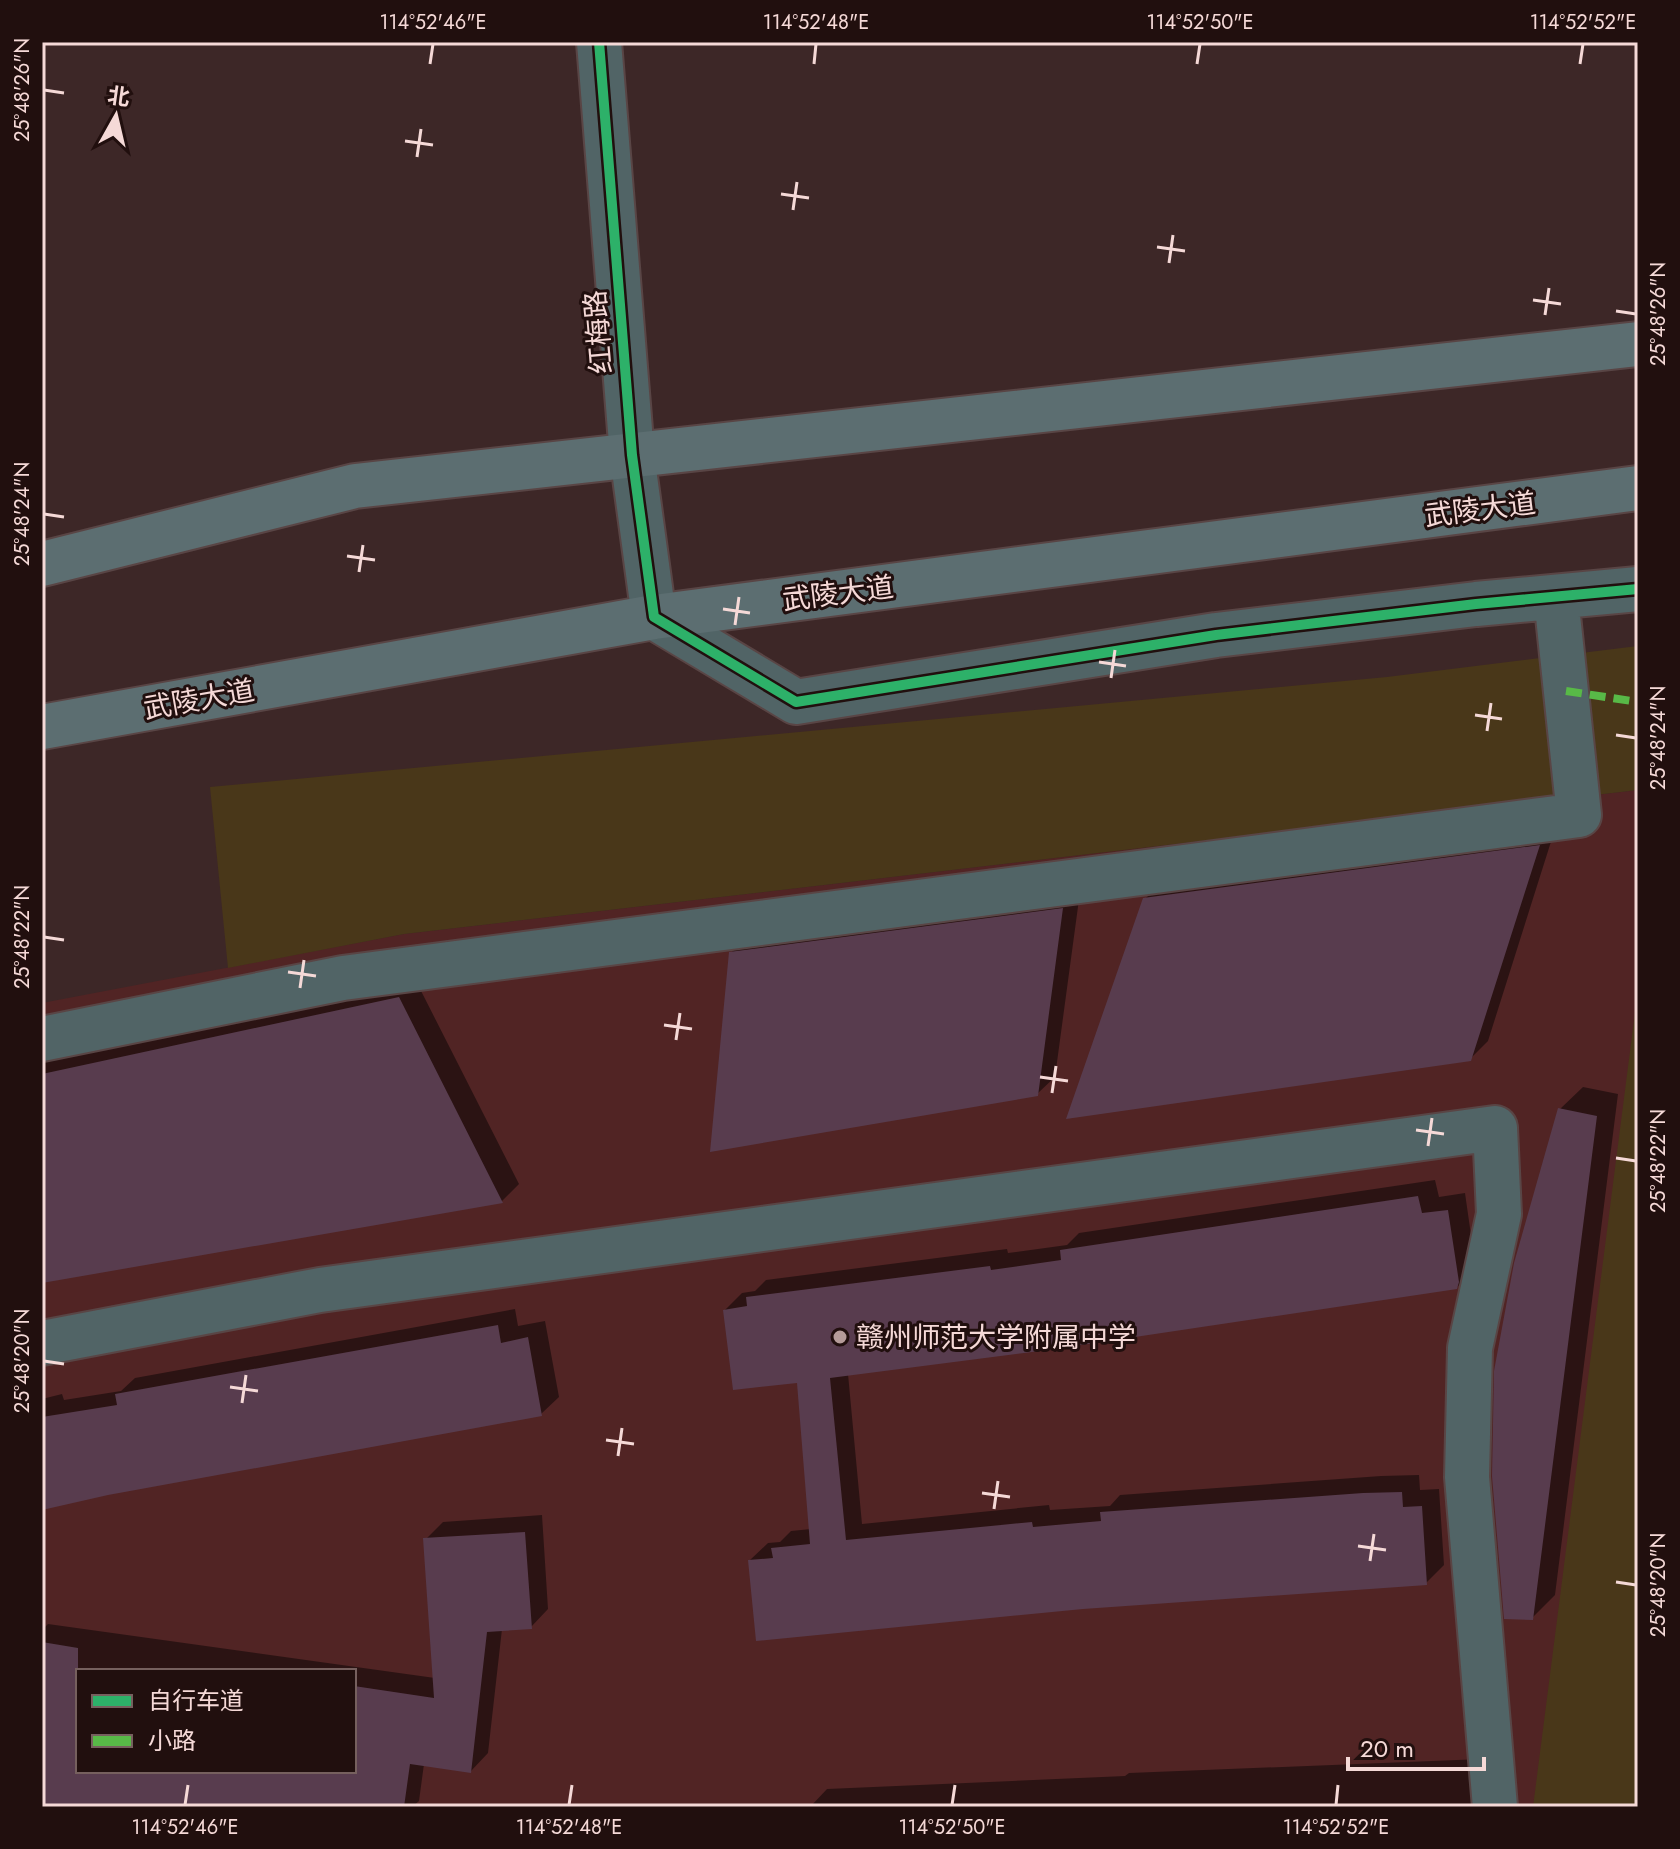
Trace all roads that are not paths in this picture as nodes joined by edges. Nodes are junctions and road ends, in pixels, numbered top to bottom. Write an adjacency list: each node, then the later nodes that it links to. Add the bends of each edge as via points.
1 (599, 42): 3 (street, 红梅路)
2 (1638, 344): 3 (main road)
3 (632, 455): 5 (main road, via 355,486); 8 (street, 红梅路)
4 (1638, 488): 8 (main road, 武陵大道)
5 (42, 564)
6 (1638, 589): 7 (street)
7 (1556, 597): 8 (street, via 1216,635 796,702); 10 (street, via 1579,815 343,978)
8 (654, 617): 9 (main road, 武陵大道)
9 (42, 727)
10 (42, 1039)
11 (42, 1343): 12 (street, via 320,1290 1495,1128 1499,1214 1470,1348 1467,1477)
12 (1495, 1807)

